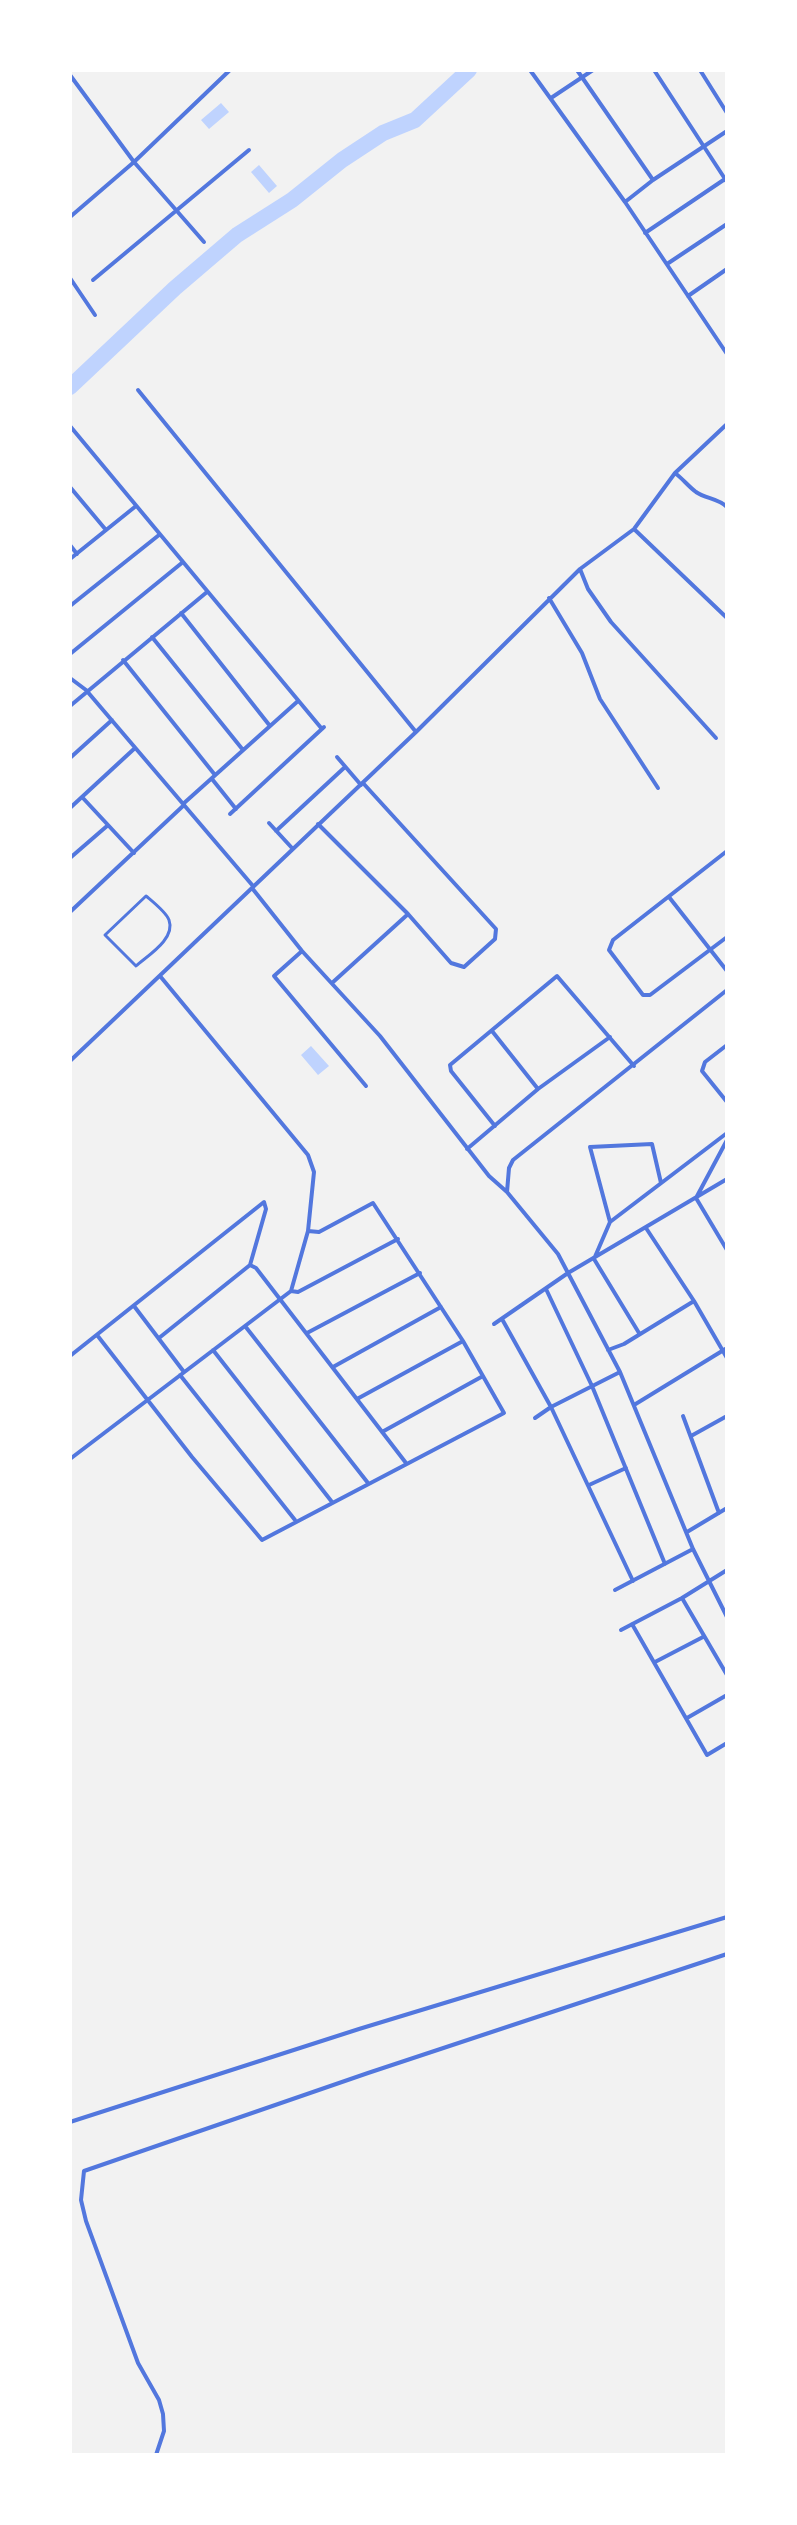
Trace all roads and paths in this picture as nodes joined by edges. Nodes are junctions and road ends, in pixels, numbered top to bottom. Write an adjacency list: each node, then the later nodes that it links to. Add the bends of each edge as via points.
1 (230, 70): 14 (street)
2 (530, 70): 9 (street)
3 (577, 70): 8 (street)
4 (593, 70): 8 (street)
5 (654, 70): 12 (street)
6 (700, 70): 10 (street)
7 (70, 75): 14 (street)
8 (581, 78): 9 (street); 15 (street)
9 (551, 98): 17 (street)
10 (727, 113)
11 (727, 131): 12 (street)
12 (706, 147): 15 (street); 16 (street)
13 (249, 150): 18 (street)
14 (134, 162): 18 (street); 19 (street)
15 (653, 180): 17 (street)
16 (726, 180): 21 (street)
17 (625, 202): 21 (street)
18 (177, 211): 22 (street); 26 (street)
19 (70, 217)
20 (727, 224): 23 (street)
21 (645, 233): 23 (street)
22 (204, 242)
23 (667, 264): 27 (street)
24 (727, 269): 27 (street)
25 (70, 278): 28 (street)
26 (93, 280)
27 (688, 296): 29 (street)
28 (95, 315)
29 (727, 354)
30 (138, 390): 59 (street)
31 (727, 424): 33 (street)
32 (70, 426): 35 (street)
33 (675, 473): 36 (street); 37 (street)
34 (70, 487): 38 (street)
35 (136, 506): 38 (street); 39 (street)
36 (727, 507)
37 (634, 529): 44 (street); 49 (street)
38 (106, 530): 41 (street)
39 (160, 534): 43 (street); 47 (street)
40 (70, 545): 41 (street)
41 (77, 554): 42 (street)
42 (70, 559)
43 (183, 562): 45 (street); 51 (street)
44 (580, 569): 46 (street); 60 (street, via 611,622)
45 (207, 592): 48 (street); 55 (street)
46 (549, 598): 59 (street); 68 (street, via 582,653 600,699)
47 (70, 606)
48 (181, 613): 50 (street); 58 (street)
49 (727, 618)
50 (152, 637): 52 (street); 62 (street)
51 (70, 654)
52 (123, 660): 54 (street); 66 (street)
53 (70, 678): 54 (street)
54 (86, 690): 56 (street); 57 (street)
55 (298, 701): 58 (street); 72 (street, via 323,728)
56 (70, 706)
57 (112, 720): 61 (street); 64 (street)
58 (270, 726): 62 (street)
59 (416, 732): 67 (street)
60 (716, 738)
61 (135, 748): 69 (street); 70 (street)
62 (243, 750): 66 (street)
63 (337, 757): 65 (street)
64 (70, 758)
65 (345, 767): 67 (street); 77 (street)
66 (214, 777): 70 (street); 72 (street)
67 (362, 784): 75 (street); 86 (street, via 497,935 458,967)
68 (658, 788)
69 (82, 797): 71 (street); 76 (street)
70 (184, 804): 80 (street); 82 (street)
71 (70, 808)
72 (236, 809): 73 (street)
73 (230, 814)
74 (269, 823): 77 (street)
75 (318, 824): 78 (street); 86 (street)
76 (108, 825): 80 (street); 81 (street)
77 (276, 831): 78 (street)
78 (292, 849): 82 (street)
79 (727, 851): 84 (street)
80 (134, 853): 85 (street)
81 (70, 858)
82 (253, 887): 89 (street); 91 (street)
83 (146, 896): 83 (street, via 105,935 136,966 170,928 169,919)
84 (669, 897): 88 (street); 88 (street, via 609,947 643,995)
85 (70, 912)
86 (408, 914): 92 (street)
87 (727, 937): 88 (street)
88 (711, 950): 90 (street)
89 (302, 951): 92 (street); 99 (street, via 274,976)
90 (727, 971)
91 (160, 976): 97 (street); 112 (street, via 308,1155 314,1172)
92 (332, 983): 105 (street)
93 (727, 990): 98 (street)
94 (492, 1031): 95 (street, via 557,976); 100 (street); 102 (street, via 450,1065)
95 (611, 1037): 98 (street); 100 (street)
96 (727, 1045): 101 (street, via 705,1062 702,1071)
97 (70, 1061)
98 (634, 1066): 108 (street, via 513,1160)
99 (366, 1086)
100 (538, 1089): 102 (street)
101 (727, 1102)
102 (495, 1126): 105 (street)
103 (727, 1133): 107 (street)
104 (727, 1140): 109 (street)
105 (467, 1149): 108 (street)
106 (727, 1179): 109 (street)
107 (661, 1183): 110 (street); 110 (street, via 652,1144 590,1147)
108 (507, 1192): 118 (street, via 549,1241)
109 (696, 1198): 111 (street); 114 (street)
110 (610, 1222): 115 (street)
111 (646, 1228): 115 (street); 122 (street)
112 (308, 1231): 113 (street, via 319,1232 373,1203); 120 (street)
113 (398, 1239): 117 (street); 120 (street)
114 (727, 1250)
115 (594, 1259): 118 (street); 129 (street)
116 (250, 1265): 121 (street); 123 (street, via 264,1202); 131 (street)
117 (420, 1273): 124 (street); 128 (street)
118 (568, 1273): 119 (street); 135 (street)
119 (546, 1289): 125 (street); 142 (street)
120 (291, 1291): 121 (street)
121 (281, 1299): 127 (street); 128 (street)
122 (694, 1301): 129 (street); 133 (street)
123 (134, 1306): 130 (street); 131 (street)
124 (441, 1307): 132 (street); 138 (street)
125 (502, 1319): 126 (street); 146 (street)
126 (494, 1324)
127 (245, 1326): 134 (street); 155 (street)
128 (307, 1333): 138 (street)
129 (639, 1333): 135 (street)
130 (97, 1335): 136 (street); 143 (street)
131 (159, 1338): 140 (street)
132 (463, 1341): 141 (street); 144 (street)
133 (725, 1349): 137 (street); 145 (street)
134 (213, 1350): 140 (street); 157 (street)
135 (608, 1350): 139 (street)
136 (70, 1356)
137 (727, 1358)
138 (333, 1367): 144 (street)
139 (620, 1372): 142 (street); 145 (street)
140 (182, 1374): 143 (street); 160 (street)
141 (483, 1376): 150 (street); 153 (street, via 504,1413)
142 (592, 1386): 146 (street); 154 (street)
143 (149, 1399): 152 (street); 160 (street, via 262,1540)
144 (357, 1399): 150 (street)
145 (634, 1405): 161 (street)
146 (551, 1407): 149 (street); 156 (street)
147 (683, 1416): 151 (street)
148 (727, 1416): 151 (street)
149 (535, 1418)
150 (382, 1432): 153 (street)
151 (691, 1436): 159 (street)
152 (70, 1459)
153 (406, 1463): 155 (street)
154 (626, 1468): 156 (street); 163 (street)
155 (368, 1483): 157 (street)
156 (589, 1485): 165 (street)
157 (332, 1502): 160 (street)
158 (727, 1508): 159 (street)
159 (719, 1513): 161 (street)
160 (295, 1520)
161 (687, 1532): 162 (street)
162 (693, 1549): 163 (street); 166 (street)
163 (665, 1564): 165 (street)
164 (727, 1570): 166 (street)
165 (633, 1581): 167 (street)
166 (709, 1582): 168 (street); 169 (street)
167 (615, 1590)
168 (682, 1598): 171 (street); 173 (street)
169 (724, 1605): 170 (street)
170 (727, 1617)
171 (632, 1624): 172 (street); 174 (street)
172 (621, 1630)
173 (703, 1637): 174 (street); 175 (street)
174 (655, 1662): 177 (street)
175 (727, 1675)
176 (727, 1695): 177 (street)
177 (686, 1718): 178 (street, via 707,1755)
178 (727, 1743)
179 (727, 1917): 181 (street)
180 (727, 1954): 182 (street, via 84,2171 81,2200 86,2221 138,2363 163,2414 164,2431)
181 (70, 2122)
182 (155, 2453)

